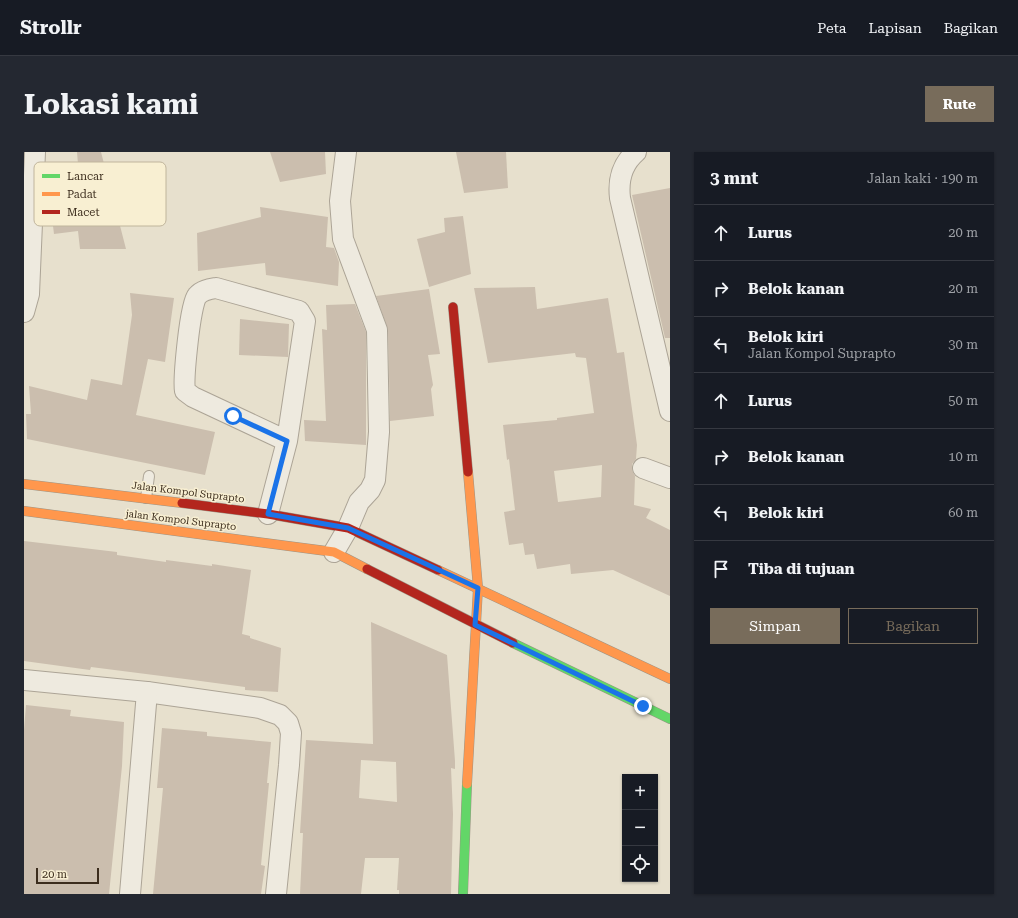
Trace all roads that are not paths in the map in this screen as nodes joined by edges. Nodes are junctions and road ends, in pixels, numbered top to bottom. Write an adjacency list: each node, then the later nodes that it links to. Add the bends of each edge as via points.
1 (35, 152): 4 (street)
2 (346, 152): 17 (street, via 340,201 343,239 377,330 379,421 375,480 359,502)
3 (636, 152): 8 (street, via 622,169 618,186)
4 (35, 162)
5 (34, 172): 7 (street)
6 (453, 307): 19 (street)
7 (25, 311)
8 (670, 411)
9 (287, 441): 9 (street, via 305,321 303,317 299,311 216,288 204,291 196,296 190,313 185,391); 16 (street)
10 (643, 468): 12 (street)
11 (150, 476): 14 (lane)
12 (670, 478)
13 (24, 484): 14 (street, Jalan Kompol Suprapto)
14 (146, 498): 16 (street, Jalan Kompol Suprapto)
15 (24, 511): 18 (street, jalan Kompol Suprapto)
16 (268, 514): 17 (street, Jalan Kompol Suprapto)
17 (348, 528): 18 (street); 19 (street, Jalan Kompol Suprapto)
18 (334, 552): 20 (street, jalan Kompol Suprapto)
19 (478, 588): 20 (street); 21 (street, Jalan Kompol Suprapto)
20 (475, 625): 24 (street, jalan Kompol Suprapto); 27 (street)
21 (670, 679)
22 (24, 680): 23 (street)
23 (147, 692): 25 (street); 26 (street, via 260,708 280,715 288,723 291,733 289,765)
24 (670, 719)
25 (130, 894)
26 (276, 894)
27 (463, 894)

